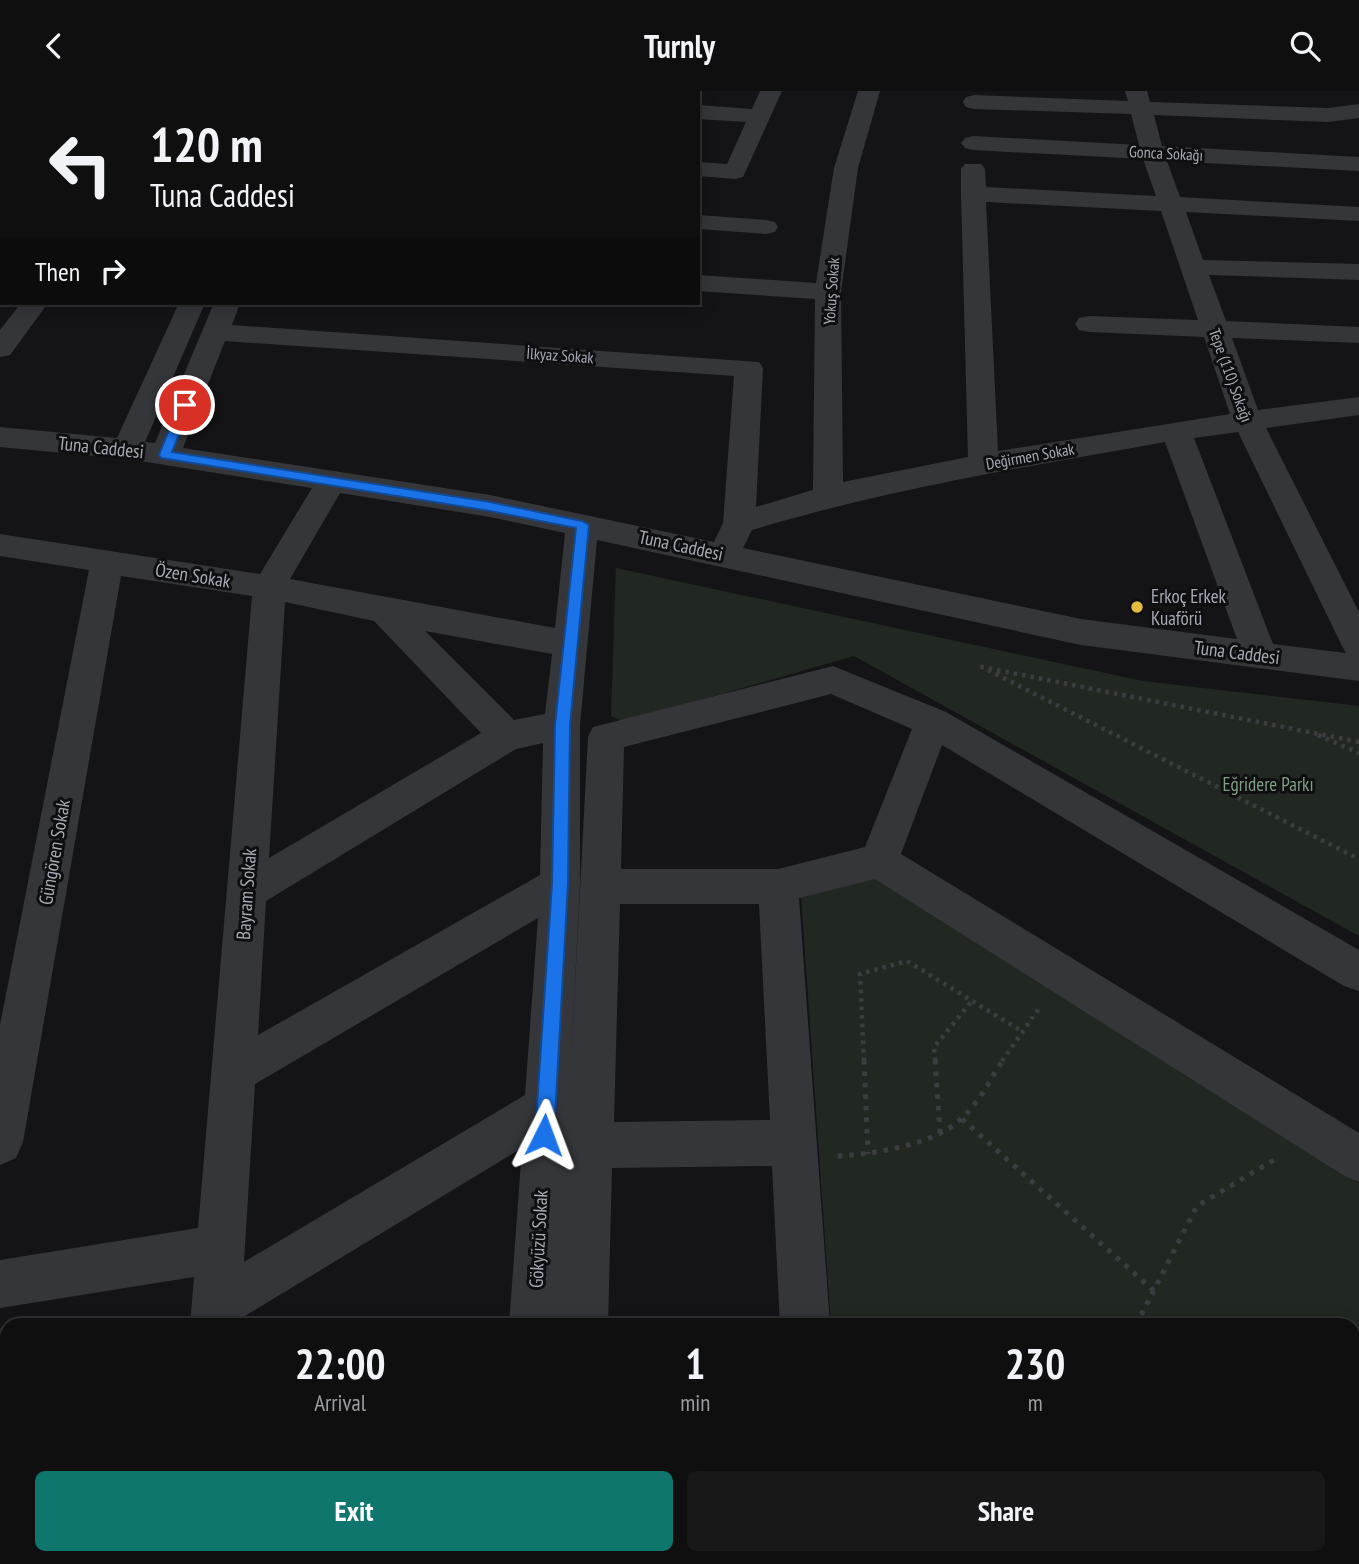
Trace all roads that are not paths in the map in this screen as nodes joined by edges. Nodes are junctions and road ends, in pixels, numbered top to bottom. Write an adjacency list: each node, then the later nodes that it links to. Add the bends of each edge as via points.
1 (771, 91): 8 (street)
2 (869, 91): 21 (street, Yokuş Sokak, via 846,168)
3 (974, 97): 4 (street); 9 (street)
4 (1138, 100): 7 (street); 10 (street, Tepe (110) Sokağı)
5 (700, 111): 8 (street)
6 (1359, 111): 7 (street)
7 (1328, 115): 11 (street)
8 (759, 116): 12 (street, via 735,172)
9 (972, 143): 10 (street, Gonca Sokağı); 13 (street)
10 (1152, 152): 11 (street, Gonca Sokağı); 14 (street, Tepe (110) Sokağı)
11 (1358, 166)
12 (700, 169)
13 (973, 194): 14 (street); 36 (street)
14 (1172, 206): 15 (street); 18 (street, Tepe (110) Sokağı)
15 (1359, 214)
16 (700, 222): 17 (street)
17 (766, 227)
18 (1191, 267): 19 (street); 26 (street, Tepe (110) Sokağı)
19 (1359, 272)
20 (700, 283): 21 (street)
21 (828, 292): 38 (street, Yokuş Sokak)
22 (33, 305): 29 (street)
23 (191, 305): 34 (street)
24 (226, 305): 27 (street)
25 (1089, 324): 26 (street)
26 (1214, 330): 28 (street); 31 (street, Tepe (110) Sokağı)
27 (215, 332): 35 (street); 39 (street, İlkyaz Sokak, via 749,368)
28 (1359, 335)
29 (0, 349)
30 (1354, 416): 31 (street, Değirmen Sokak)
31 (1247, 420): 32 (street, Değirmen Sokak); 47 (street, Tepe (110) Sokağı)
32 (1175, 431): 36 (street, Değirmen Sokak); 48 (street)
33 (0, 437): 34 (street, Tuna Caddesi)
34 (127, 449): 35 (street, Tuna Caddesi)
35 (165, 455): 37 (street, Tuna Caddesi)
36 (983, 464): 38 (street, Değirmen Sokak)
37 (332, 481): 40 (street, Tuna Caddesi); 44 (street, Bayram Sokak)
38 (828, 496): 39 (street, Değirmen Sokak)
39 (740, 523): 42 (street)
40 (582, 525): 42 (street, Tuna Caddesi); 46 (street, Gökyüzü Sokak)
41 (0, 545): 43 (street, Özen Sokak)
42 (724, 554): 48 (street, Tuna Caddesi, via 1081,632)
43 (107, 561): 44 (street, Özen Sokak); 60 (street, Güngören Sokak)
44 (269, 587): 45 (street, Özen Sokak); 56 (street, Bayram Sokak)
45 (385, 611): 46 (street, Özen Sokak); 52 (street)
46 (571, 644): 51 (street, Gökyüzü Sokak)
47 (1359, 646)
48 (1260, 655): 49 (street, Tuna Caddesi)
49 (1359, 668)
50 (933, 722): 53 (street); 54 (street, via 833,680 606,737); 57 (street)
51 (562, 725): 52 (street); 54 (street, Gökyüzü Sokak)
52 (507, 736): 56 (street)
53 (879, 861): 55 (street); 63 (street)
54 (581, 885): 55 (street); 58 (street); 59 (street, Gökyüzü Sokak); 61 (street)
55 (778, 886): 62 (street)
56 (247, 892): 58 (street, Bayram Sokak)
57 (1359, 972)
58 (232, 1073): 64 (street, Bayram Sokak)
59 (546, 1108): 66 (street); 67 (street, Gökyüzü Sokak)
60 (0, 1142)
61 (591, 1145): 62 (street); 68 (street)
62 (794, 1151): 69 (street)
63 (1359, 1159)
64 (219, 1249): 65 (street); 66 (street, Bayram Sokak)
65 (0, 1284)
66 (215, 1315)
67 (534, 1318)
68 (583, 1318)
69 (805, 1318)

